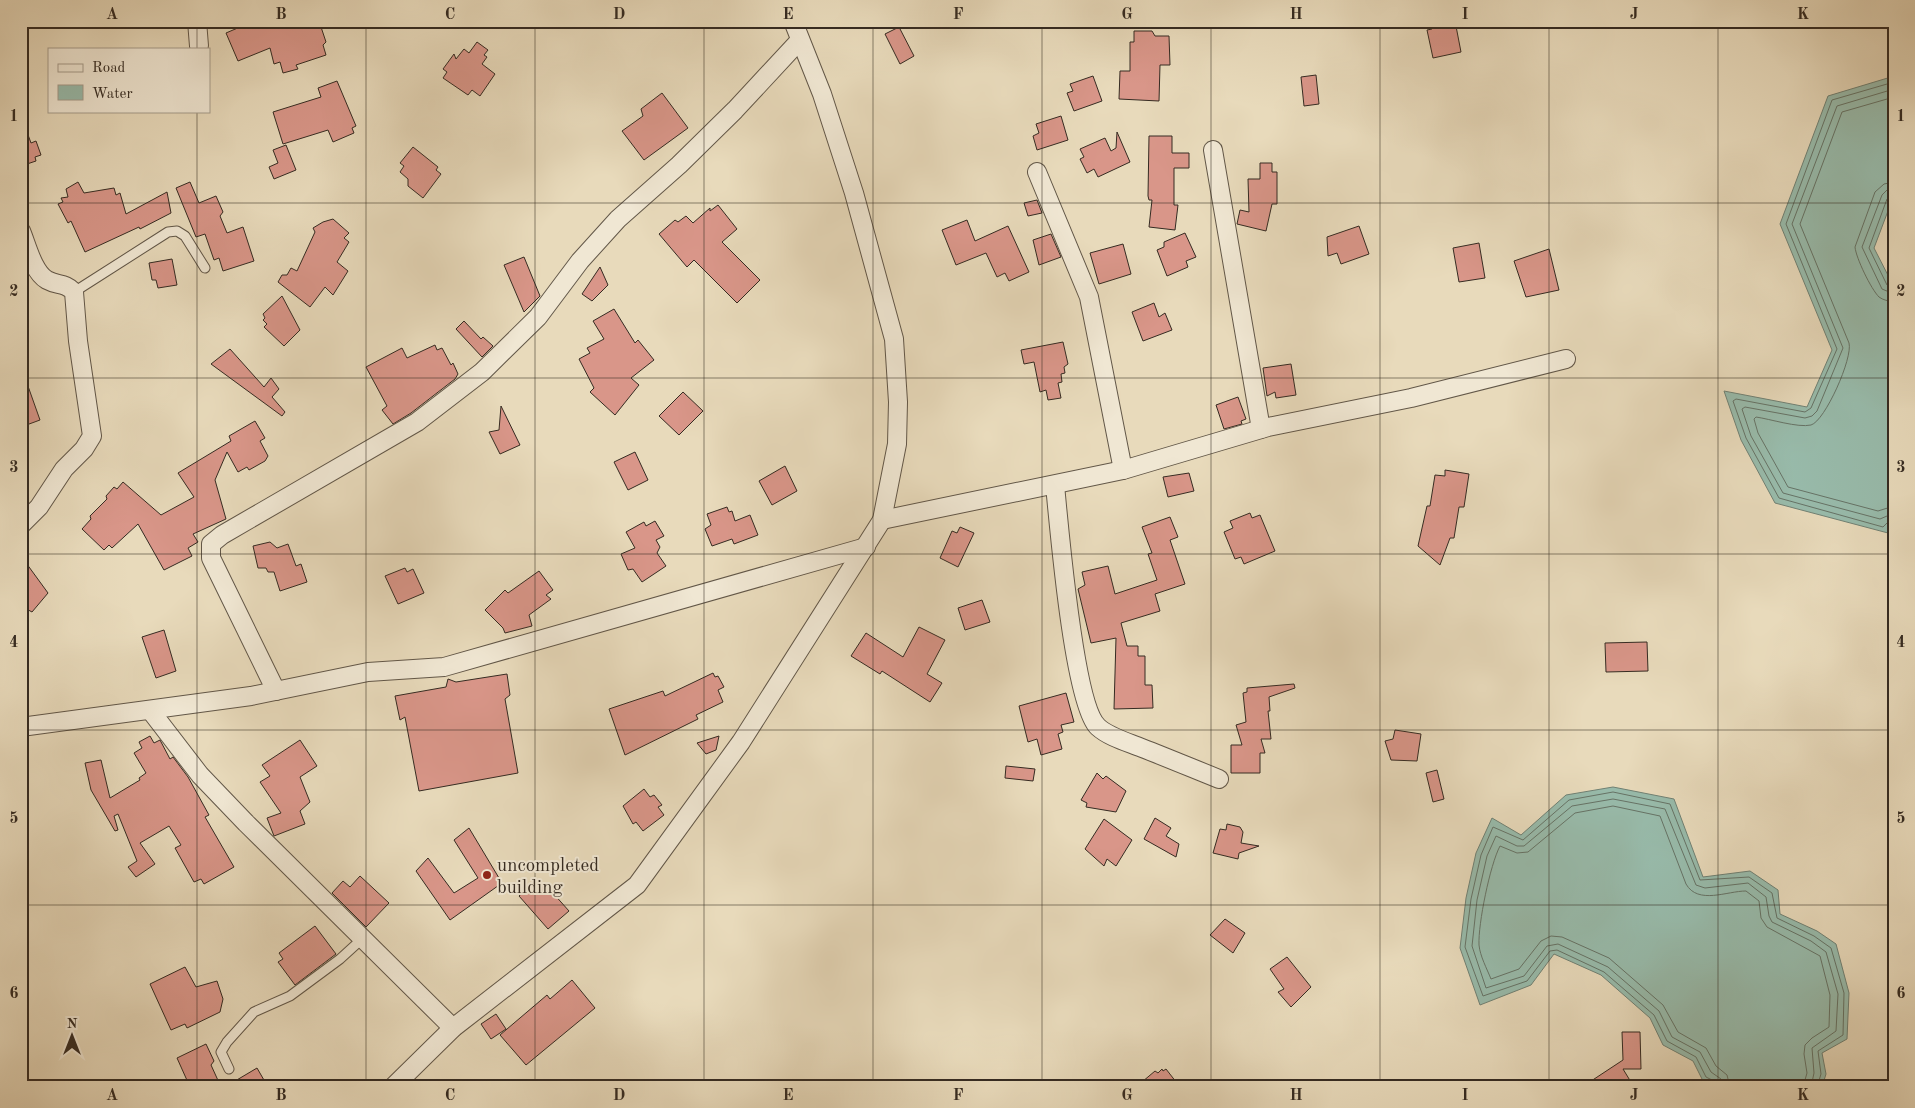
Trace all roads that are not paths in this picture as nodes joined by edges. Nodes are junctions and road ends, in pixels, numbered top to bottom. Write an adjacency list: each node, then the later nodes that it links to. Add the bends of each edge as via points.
1 (197, 21): 4 (street)
2 (793, 21): 3 (street)
3 (800, 40): 14 (street, via 822,94 854,193 894,339 898,402 896,444); 17 (street, via 714,131 618,219 580,261 538,317 482,372 417,422 211,544 211,558)
4 (199, 46)
5 (1214, 150): 11 (street)
6 (1037, 172): 12 (street, via 1089,297)
7 (21, 231): 9 (street, via 40,274 48,281 63,283)
8 (205, 268): 9 (lane, via 185,236 177,231 168,232)
9 (74, 292): 15 (street, via 92,436 84,450 64,469 40,507)
10 (1566, 359): 11 (street, via 1411,398)
11 (1261, 430): 12 (street)
12 (1123, 470): 13 (street)
13 (1055, 485): 14 (street); 20 (street, via 1069,608 1089,714 1097,726 1115,738)
14 (882, 520): 16 (street)
15 (21, 525)
16 (866, 547): 17 (street, via 444,667 368,672); 22 (street, via 740,742 637,885)
17 (276, 691): 18 (street)
18 (150, 710): 19 (street); 21 (street, via 200,774)
19 (21, 726)
20 (1219, 779)
21 (363, 938): 22 (street); 23 (lane, via 290,996 254,1012 222,1052)
22 (453, 1028): 24 (street)
23 (229, 1069)
24 (393, 1087)

